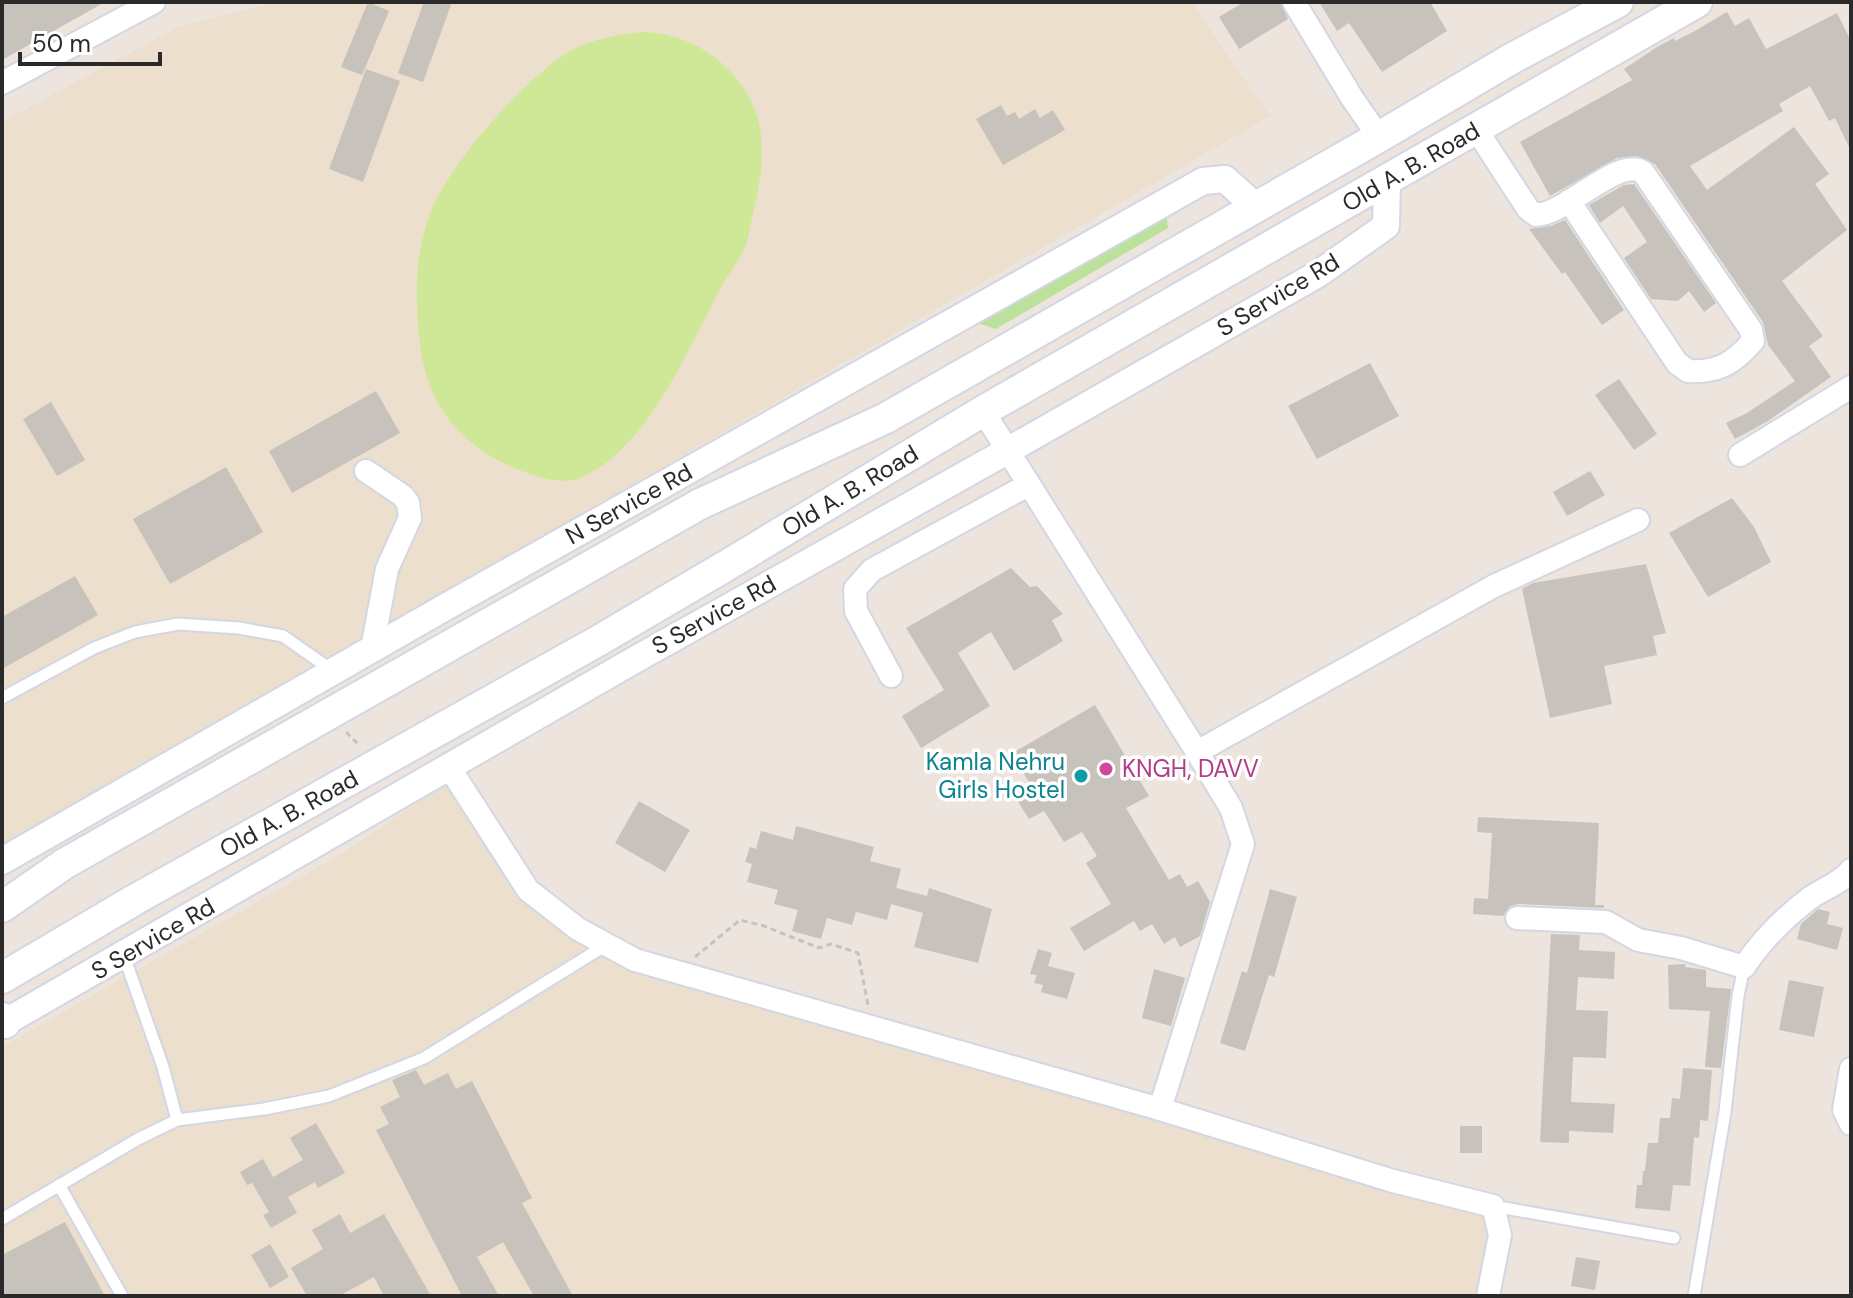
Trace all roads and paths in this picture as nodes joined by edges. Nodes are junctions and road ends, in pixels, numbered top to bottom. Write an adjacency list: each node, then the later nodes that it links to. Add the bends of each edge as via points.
1 (154, 2): 5 (street)
2 (1294, 2): 7 (street)
3 (1618, 2): 7 (main road, Old A. B. Road)
4 (1697, 2): 6 (main road, Old A. B. Road)
5 (2, 83)
6 (1476, 129): 8 (main road, Old A. B. Road); 9 (street, via 1528,209 1536,215)
7 (1379, 137): 10 (main road, Old A. B. Road)
8 (1387, 181): 12 (main road, Old A. B. Road); 13 (street, S Service Rd, via 1386,226 1318,274)
9 (1569, 201): 9 (street, via 1677,363 1688,371 1721,368 1753,341 1751,330 1643,172 1624,169)
10 (1256, 207): 18 (street, N Service Rd, via 1225,179 1203,181); 28 (main road, Old A. B. Road, bridge, via 886,418 700,504 64,864)
11 (1851, 387): 14 (street)
12 (983, 411): 13 (street); 34 (main road, Old A. B. Road, bridge, via 598,641)
13 (1007, 451): 16 (street); 25 (street, S Service Rd)
14 (1740, 455)
15 (366, 471): 18 (street, via 403,496 410,518 387,569)
16 (1028, 485): 20 (street, via 872,570 855,589 856,611); 24 (street)
17 (1638, 520): 24 (street, via 1494,586)
18 (372, 649): 19 (street, N Service Rd)
19 (334, 671): 21 (lane, via 283,636 178,624 135,632 94,648); 26 (street, N Service Rd)
20 (891, 676)
21 (2, 698)
22 (343, 729): 23 (path)
23 (362, 748)
24 (1197, 752): 38 (street, via 1231,808 1243,844)
25 (449, 767): 30 (street, via 528,890); 31 (street, S Service Rd)
26 (2, 861)
27 (1851, 870): 32 (street, via 1792,913)
28 (2, 907)
29 (1517, 918): 32 (street, via 1606,922 1638,940)
30 (607, 945): 33 (street); 39 (lane, via 424,1058 329,1096)
31 (124, 956): 35 (street, S Service Rd); 39 (lane)
32 (1744, 967): 47 (lane)
33 (677, 972): 36 (street); 36 (path, via 740,920 819,948 831,944 858,953)
34 (2, 978)
35 (3, 1022)
36 (872, 1027): 38 (street)
37 (1851, 1069): 40 (street, via 1844,1110)
38 (1160, 1109): 42 (street)
39 (177, 1120): 41 (lane)
40 (1851, 1124)
41 (59, 1185): 43 (lane); 45 (lane)
42 (1493, 1206): 44 (lane); 46 (street, via 1500,1235)
43 (2, 1219)
44 (1674, 1238)
45 (122, 1296)
46 (1488, 1296)
47 (1694, 1296)

